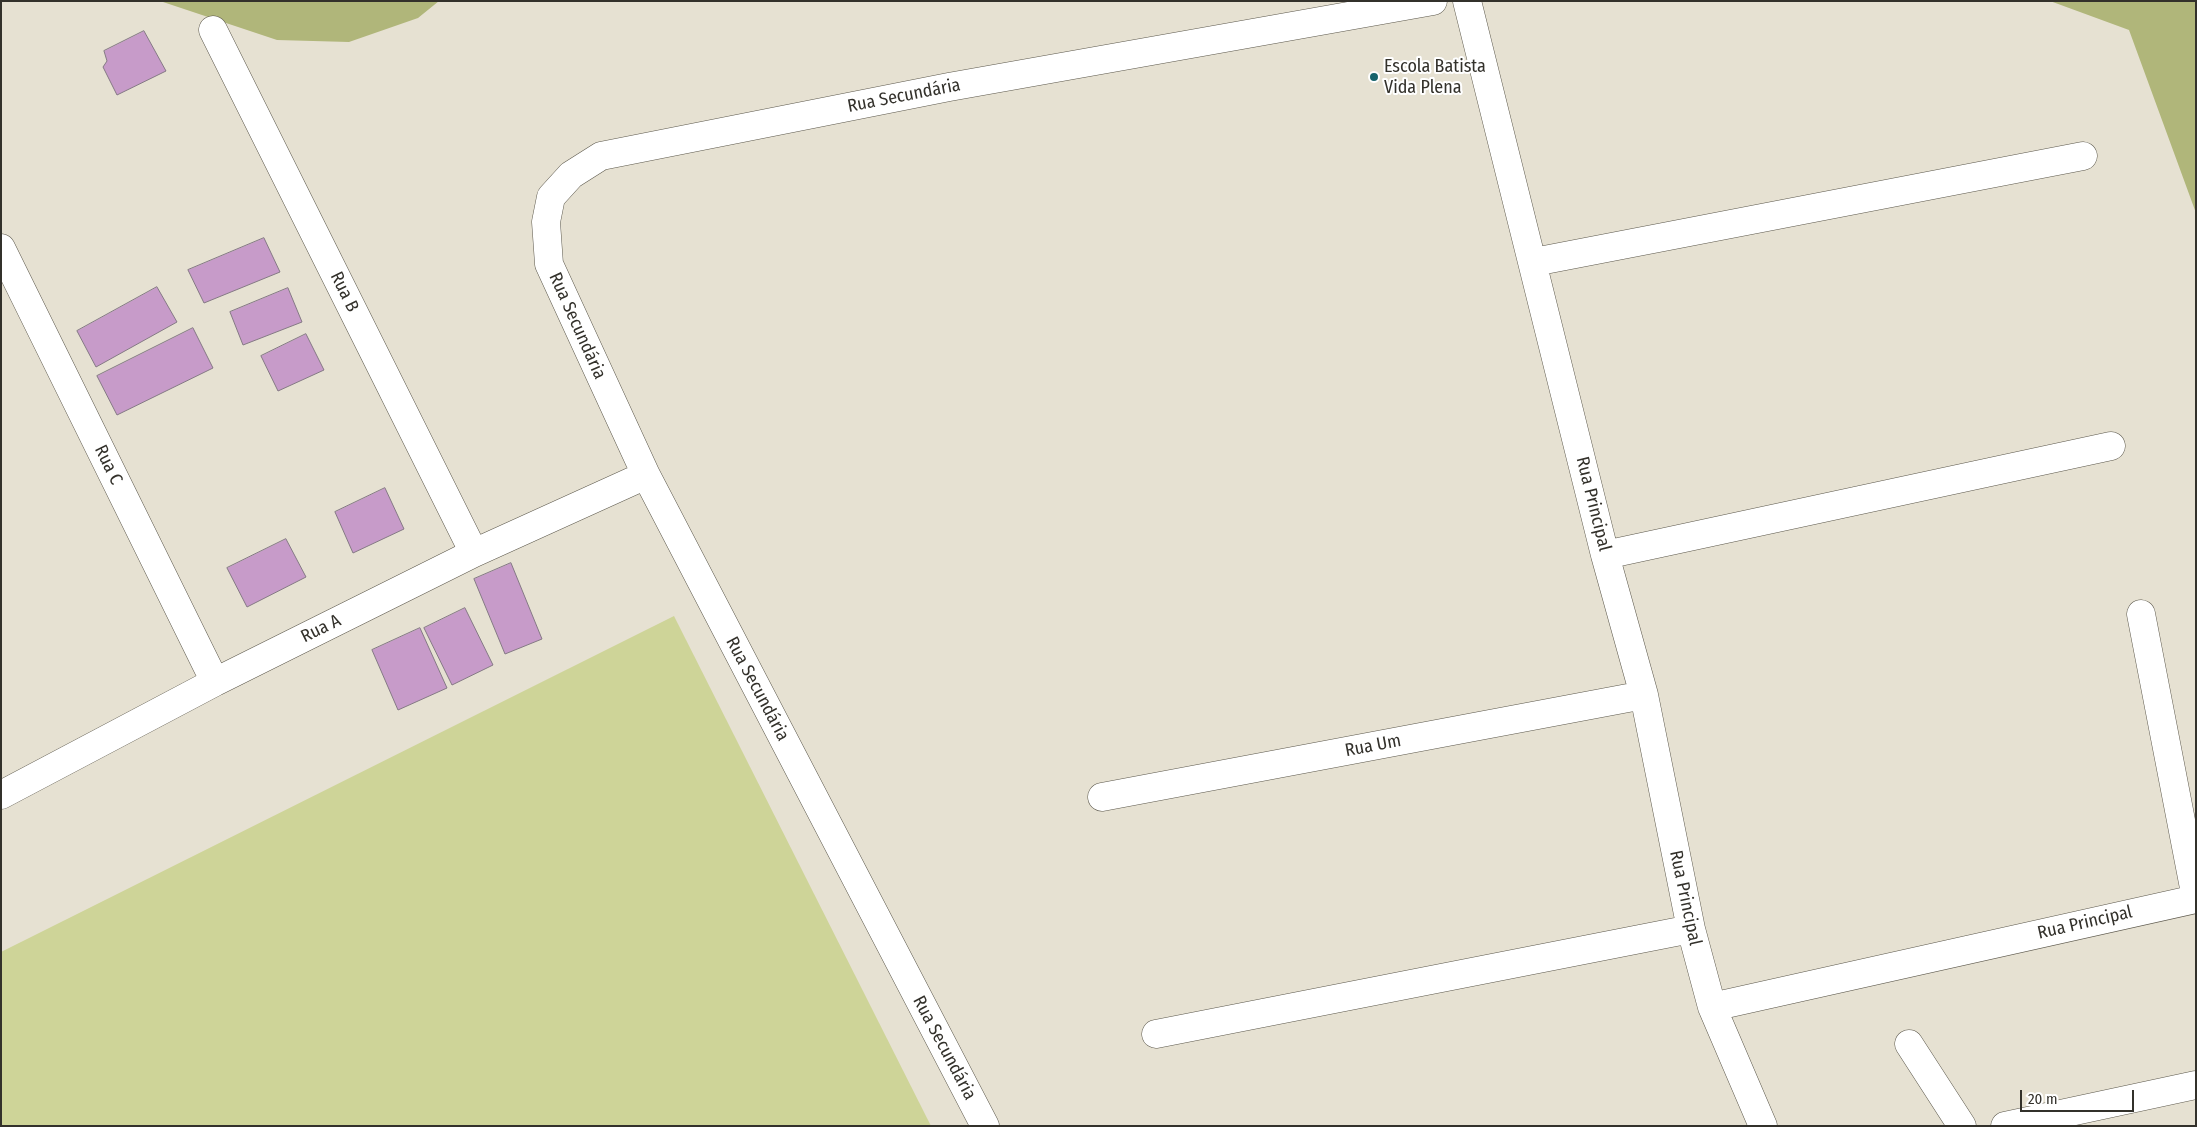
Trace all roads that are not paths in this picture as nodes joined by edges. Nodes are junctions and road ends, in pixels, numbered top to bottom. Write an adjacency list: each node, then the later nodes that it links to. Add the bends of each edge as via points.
1 (1433, 1): 8 (street, Rua Secundária, via 949,87 600,156 571,175 551,197 546,222 549,264)
2 (1467, 1): 6 (street, Rua Principal)
3 (213, 30): 9 (street, Rua B)
4 (2083, 156): 6 (street)
5 (1, 248): 12 (street, Rua C)
6 (1534, 262): 10 (street, Rua Principal)
7 (2111, 446): 10 (street)
8 (646, 475): 9 (street, Rua A); 22 (street, Rua Secundária)
9 (474, 553): 12 (street, Rua A)
10 (1605, 555): 13 (street, Rua Principal)
11 (2140, 614): 16 (street)
12 (215, 682): 14 (street, Rua A)
13 (1644, 695): 15 (street, Rua Um); 17 (street, Rua Principal)
14 (1, 795)
15 (1102, 797)
16 (2196, 898): 18 (street, Rua Principal)
17 (1691, 929): 18 (street, Rua Principal); 19 (street)
18 (1712, 1007): 23 (street, Rua Principal)
19 (1156, 1034)
20 (1909, 1044): 24 (street)
21 (2196, 1084): 25 (street)
22 (985, 1126)
23 (1763, 1126)
24 (1962, 1126)
25 (2005, 1126)

